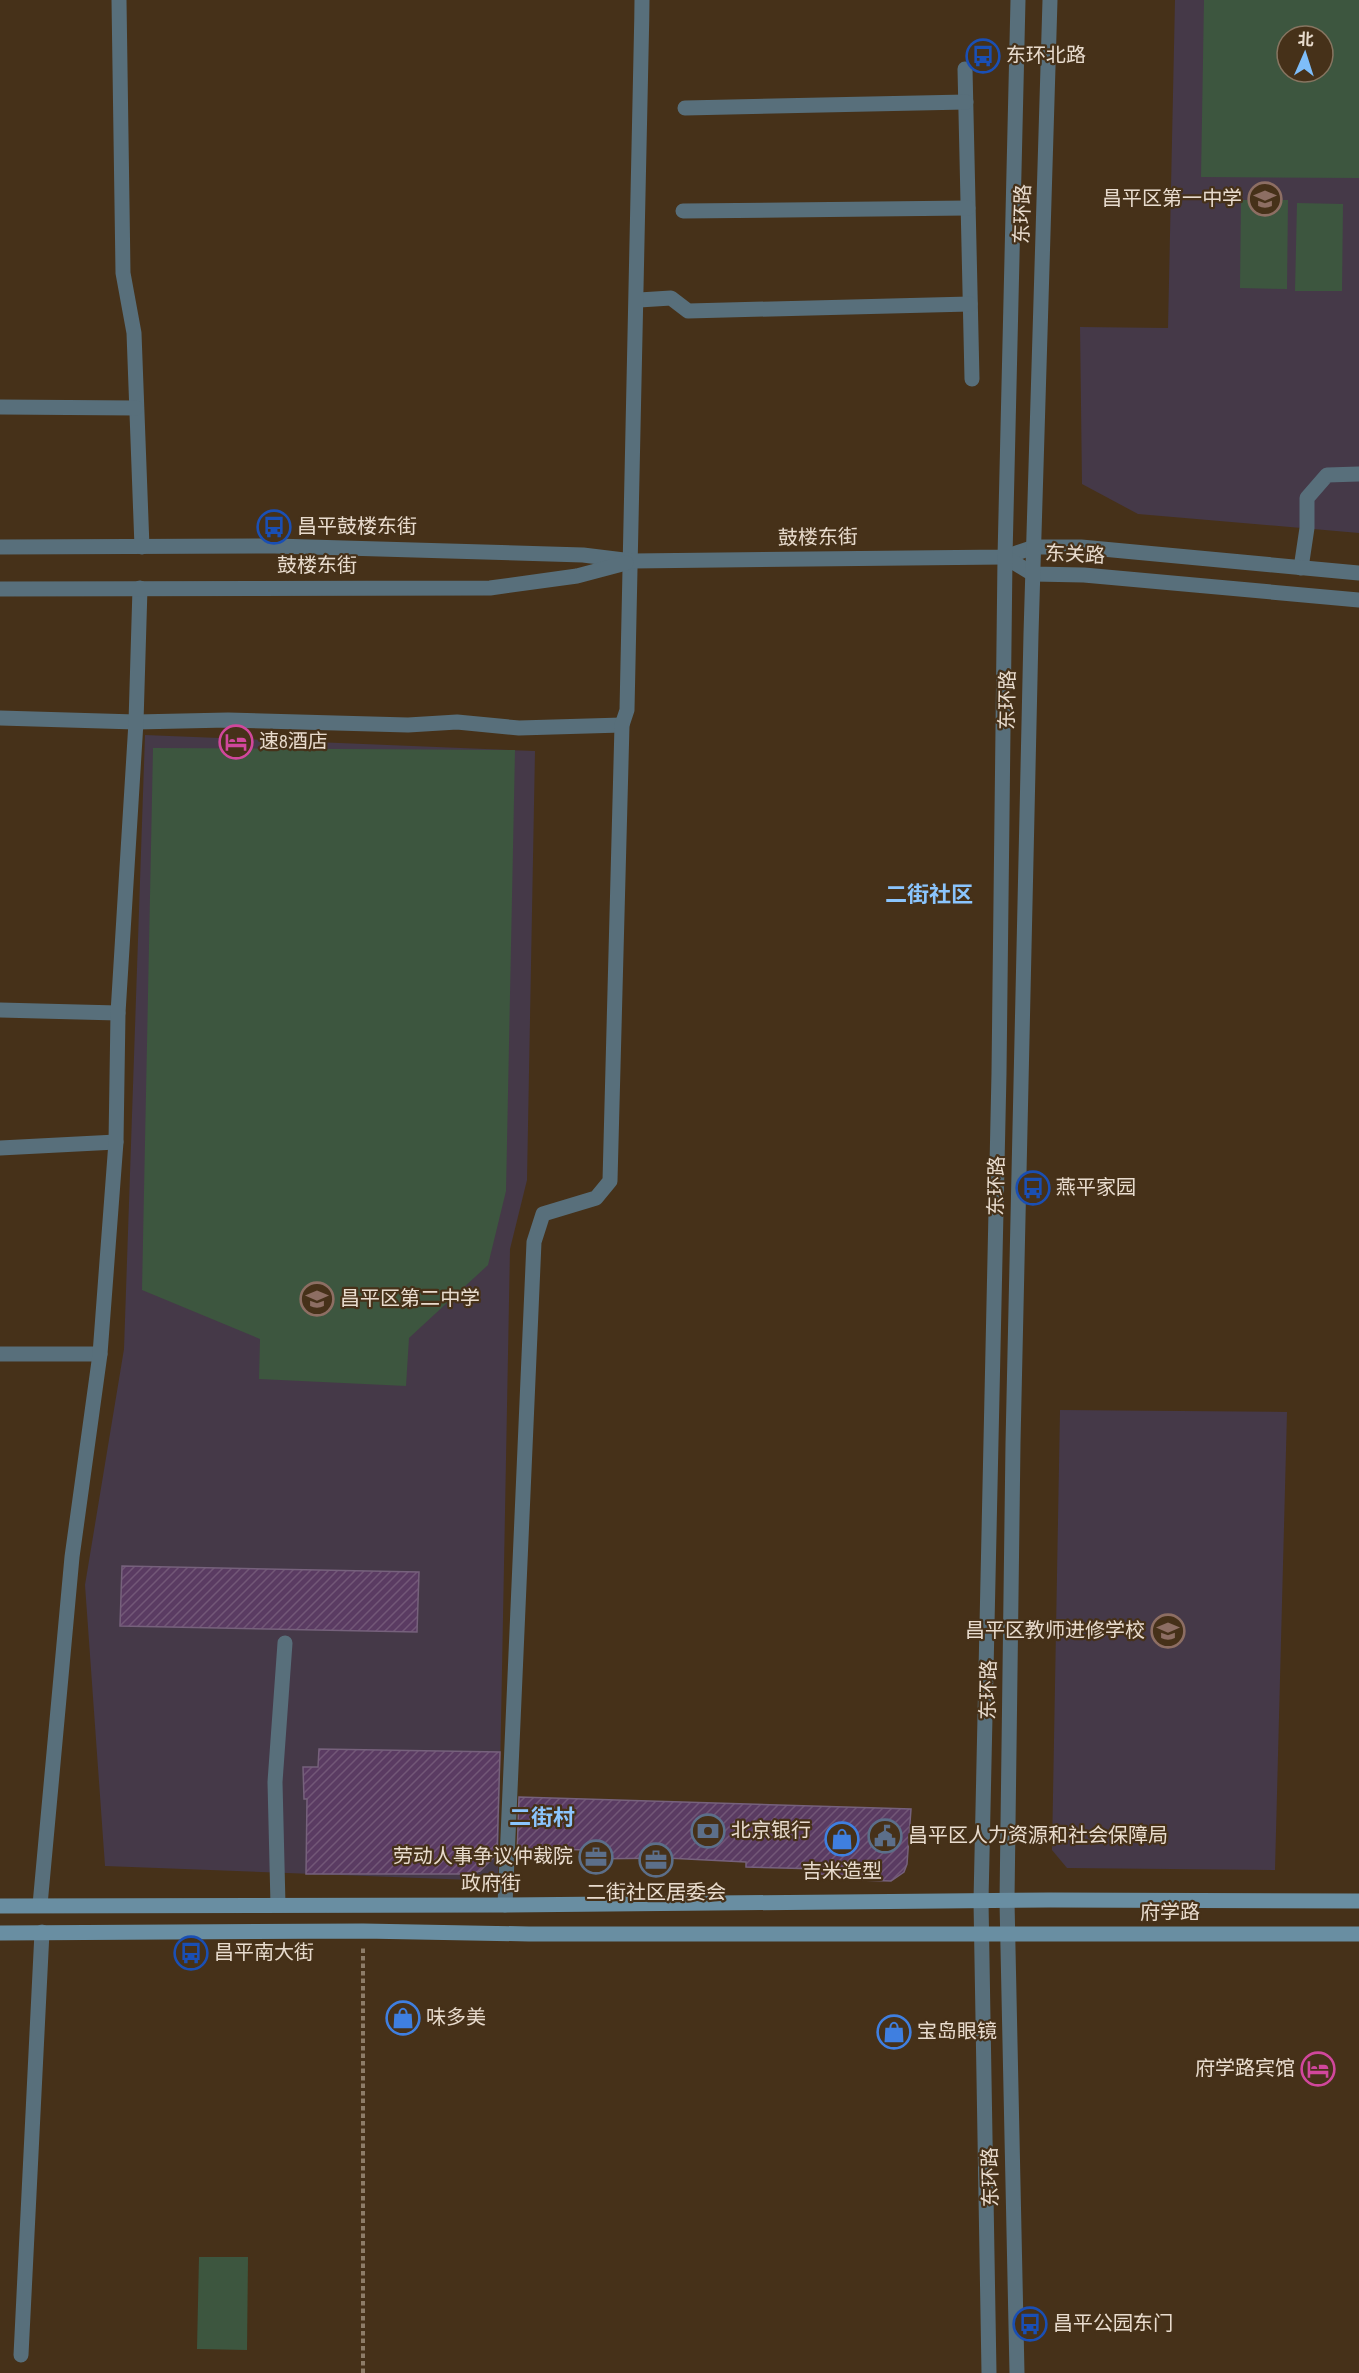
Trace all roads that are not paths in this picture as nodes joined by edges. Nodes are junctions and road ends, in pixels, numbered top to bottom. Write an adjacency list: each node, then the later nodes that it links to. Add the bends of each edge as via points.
1 (119, 0): 14 (street, via 123,273 134,333)
2 (642, 0): 10 (street)
3 (1018, 0): 19 (street, 东环路)
4 (1050, 0): 17 (street, 东环路)
5 (965, 69): 6 (street)
6 (966, 102): 7 (street); 8 (street)
7 (685, 108)
8 (968, 208): 9 (street); 11 (street)
9 (683, 211)
10 (639, 300): 11 (street, via 670,298 688,311); 20 (street)
11 (970, 304): 12 (street)
12 (972, 379)
13 (0, 407): 14 (street)
14 (136, 408): 16 (street)
15 (1359, 474): 21 (street, via 1327,475 1307,498)
16 (142, 547): 18 (street, 鼓楼东街); 20 (street, 鼓楼东街, via 499,552)
17 (1034, 547): 19 (street, 东关路); 21 (street, 东关路, via 1081,547); 23 (street, 东环路)
18 (0, 548)
19 (1005, 557): 20 (street, 鼓楼东街); 23 (street, 东关路); 37 (street, 东环路, via 999,1073)
20 (632, 561): 24 (street, 鼓楼东街, via 577,576 490,588); 29 (street, via 627,710)
21 (1301, 568): 22 (street, 东关路)
22 (1359, 573)
23 (1033, 574): 26 (street, 东关路, via 1084,575); 38 (street, 东环路)
24 (140, 588): 25 (street, 鼓楼东街); 28 (street)
25 (0, 589)
26 (1359, 600)
27 (0, 718): 28 (street)
28 (136, 722): 29 (street, via 457,722 519,728); 31 (street)
29 (622, 725): 42 (street, via 610,1181 596,1198 543,1214 534,1242)
30 (0, 1010): 31 (street)
31 (118, 1014): 32 (street)
32 (116, 1142): 33 (street); 35 (street)
33 (0, 1148)
34 (0, 1354): 35 (street)
35 (100, 1354): 40 (street, via 72,1557)
36 (285, 1643): 41 (street, via 275,1782)
37 (981, 1901): 38 (main road, 府学路); 42 (main road, 政府街); 46 (street, 东环路)
38 (1006, 1901): 39 (main road, 府学路); 48 (street, 东环路)
39 (1359, 1901)
40 (40, 1905): 41 (main road, 政府街); 43 (main road, 政府街)
41 (278, 1905): 42 (main road, 政府街)
42 (505, 1905)
43 (0, 1906)
44 (42, 1932): 45 (main road); 46 (main road); 49 (street)
45 (0, 1933)
46 (981, 1934): 48 (main road, 府学路); 50 (street, 东环路)
47 (1359, 1934): 48 (main road, 府学路)
48 (1008, 1935): 51 (street, 东环路)
49 (21, 2355)
50 (989, 2373)
51 (1017, 2373)

